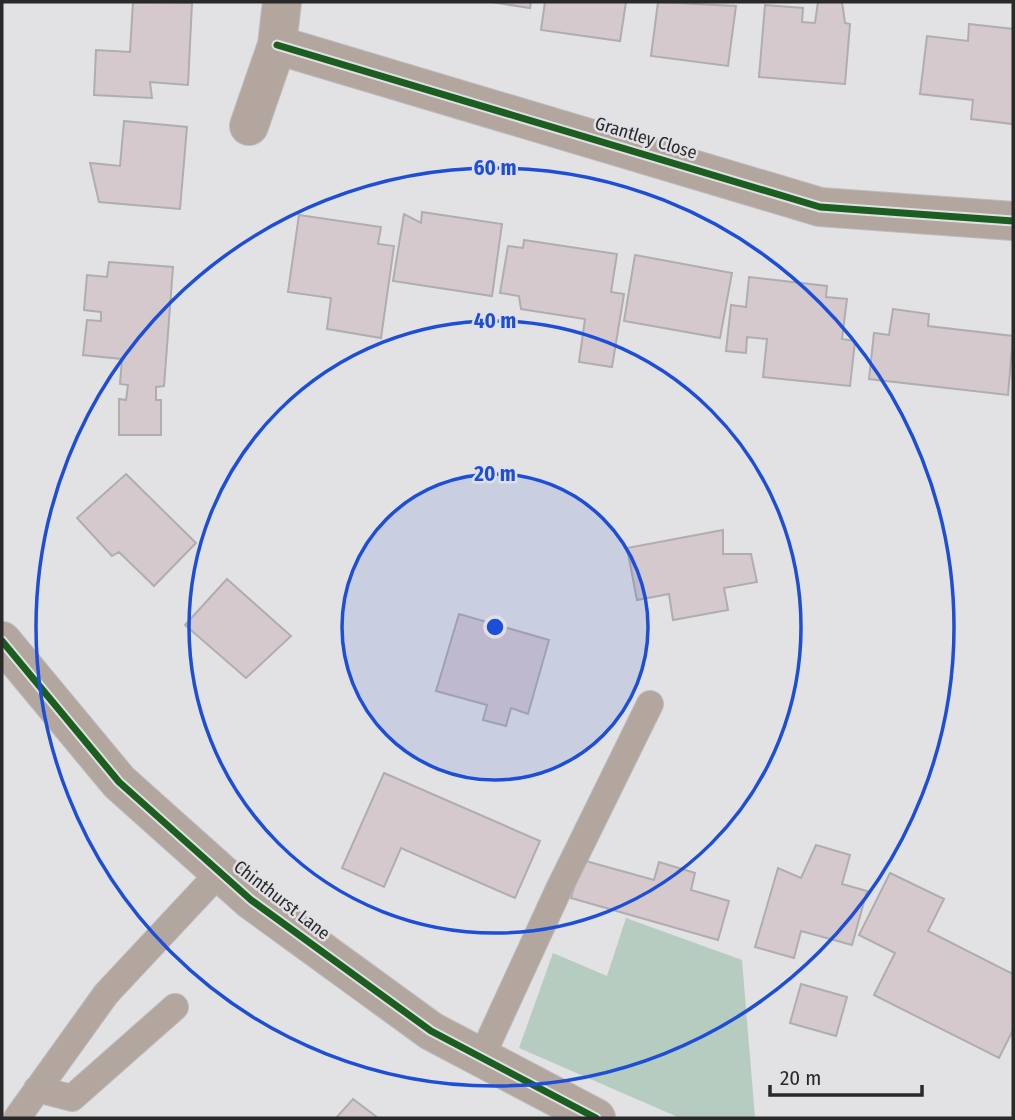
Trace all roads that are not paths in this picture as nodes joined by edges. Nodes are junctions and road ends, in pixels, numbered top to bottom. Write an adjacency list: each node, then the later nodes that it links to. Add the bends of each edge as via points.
1 (282, 2): 2 (street)
2 (277, 45): 3 (street); 4 (street, Grantley Close, via 820,206)
3 (249, 126)
4 (1013, 221)
5 (2, 641): 7 (street, Chinthurst Lane, via 119,782)
6 (650, 704): 9 (lane)
7 (220, 872): 9 (street, Chinthurst Lane, via 251,900 431,1031); 10 (lane, via 106,993)
8 (175, 1007): 10 (lane, via 72,1098)
9 (481, 1058): 12 (street, Chinthurst Lane)
10 (37, 1089): 11 (lane)
11 (16, 1118)
12 (596, 1118)

